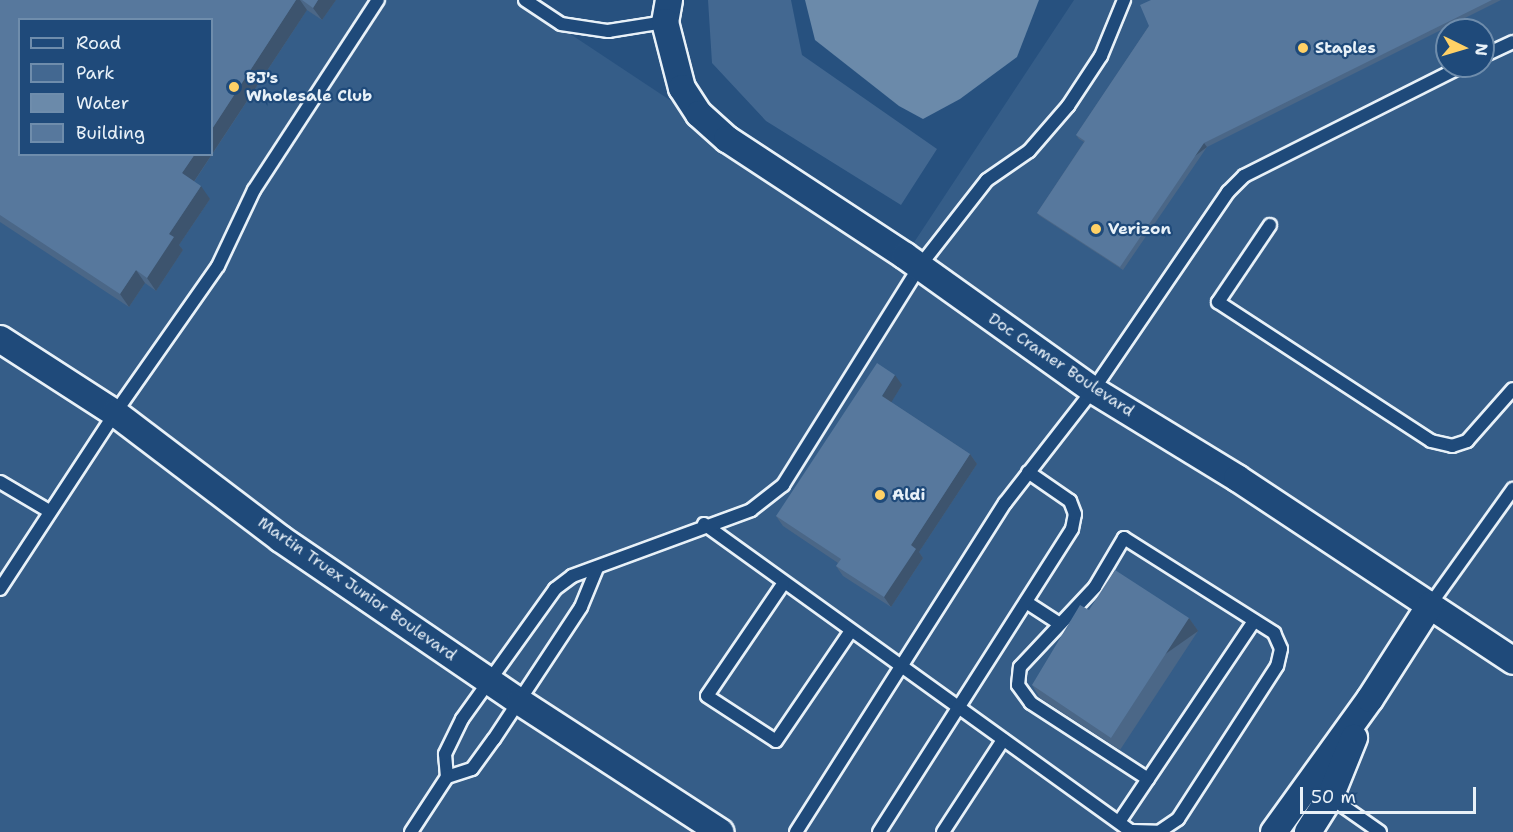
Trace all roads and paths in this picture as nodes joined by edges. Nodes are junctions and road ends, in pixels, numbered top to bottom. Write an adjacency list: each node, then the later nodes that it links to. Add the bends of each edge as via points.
1 (378, 0): 13 (lane, via 254,190 218,266)
2 (525, 0): 4 (lane, via 561,24 608,31)
3 (1124, 0): 9 (lane, via 1101,56 1050,131 987,180)
4 (667, 11): 9 (street, Doc Cramer Boulevard, via 682,88 699,114 727,139)
5 (1513, 42): 6 (lane)
6 (1495, 50)
7 (1439, 78): 12 (lane, via 1244,176 1228,192)
8 (1270, 225): 11 (lane, via 1218,302 1431,441 1452,446 1467,441)
9 (919, 267): 12 (street, Doc Cramer Boulevard); 18 (lane, via 783,485 751,510)
10 (0, 339): 13 (street, Martin Truex Junior Boulevard)
11 (1513, 389)
12 (1093, 390): 14 (lane); 23 (street, Doc Cramer Boulevard, via 1237,478)
13 (115, 413): 17 (lane); 29 (street, Martin Truex Junior Boulevard, via 281,539)
14 (1028, 472): 22 (lane, via 1070,501 1075,514 1072,529); 28 (lane)
15 (0, 482): 17 (lane)
16 (1513, 489): 23 (lane)
17 (49, 511): 21 (lane)
18 (704, 524): 19 (lane); 20 (lane)
19 (597, 568): 29 (lane, via 572,576 555,589); 31 (lane, via 581,607)
20 (783, 584): 26 (lane); 26 (lane, via 707,696 776,741)
21 (0, 589)
22 (1026, 602): 25 (lane); 32 (lane)
23 (1430, 605): 27 (street, Doc Cramer Boulevard); 30 (street)
24 (1254, 621): 25 (lane, via 1124,538 1095,587); 35 (lane); 44 (lane, via 1274,633 1281,649 1276,666 1178,819)
25 (1060, 624): 35 (lane, via 1020,667 1018,685 1031,703)
26 (850, 632): 28 (lane)
27 (1513, 661)
28 (902, 669): 32 (lane); 41 (lane)
29 (489, 681): 31 (street, Martin Truex Junior Boulevard); 34 (lane, via 462,719 444,754)
30 (1370, 699): 36 (street); 45 (street)
31 (520, 702): 34 (lane, via 472,769); 40 (street, Martin Truex Junior Boulevard)
32 (958, 708): 33 (lane); 42 (lane)
33 (1003, 740): 37 (lane); 43 (lane)
34 (447, 777): 39 (lane)
35 (1148, 779): 37 (lane)
36 (1330, 797): 46 (street); 47 (lane)
37 (1119, 822): 38 (lane)
38 (1133, 831): 44 (lane)
39 (411, 832)
40 (720, 832)
41 (796, 832)
42 (879, 832)
43 (943, 832)
44 (1158, 832)
45 (1274, 832)
46 (1308, 832)
47 (1380, 832)

